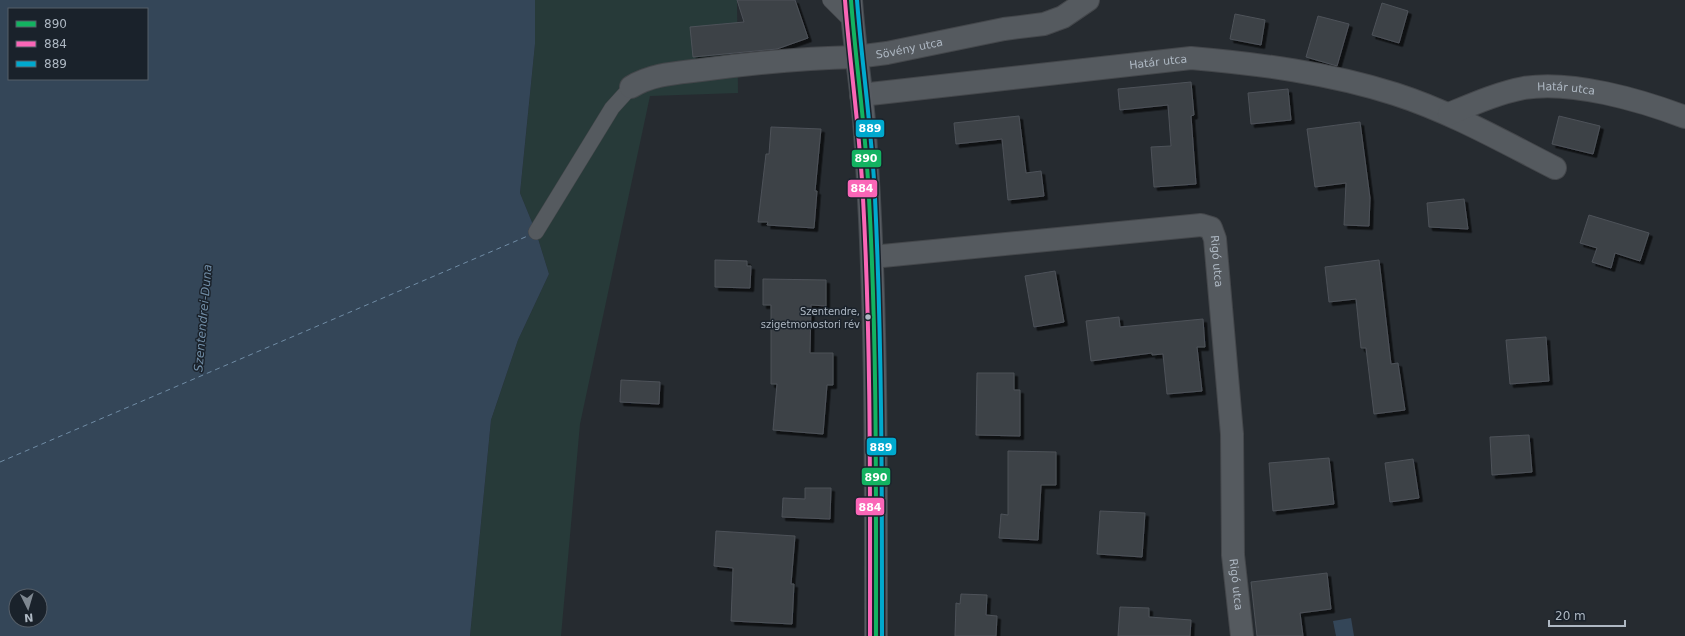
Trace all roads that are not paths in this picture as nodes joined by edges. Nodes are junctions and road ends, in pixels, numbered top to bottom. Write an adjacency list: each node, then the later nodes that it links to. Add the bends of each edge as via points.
1 (830, 0): 4 (lane)
2 (850, 0): 4 (main road)
3 (1088, 0): 5 (street, Sövény utca, via 1063,17 1044,24)
4 (852, 22): 5 (main road)
5 (856, 57): 6 (street, Sövény utca, via 792,59 736,65 649,77); 7 (main road)
6 (631, 86): 11 (lane, via 612,108)
7 (861, 95): 8 (street, Határ utca, via 1191,58 1279,67 1337,79 1395,94); 12 (main road)
8 (1449, 114): 9 (street, Határ utca, via 1494,96 1524,88 1553,86 1574,87 1614,96); 10 (street, Határ utca)
9 (1685, 117)
10 (1555, 168)
11 (536, 232)
12 (872, 257): 13 (main road, via 876,425); 14 (street, Rigó utca, via 1201,225 1211,228 1215,239 1232,434 1233,555)
13 (876, 636)
14 (1242, 636)

